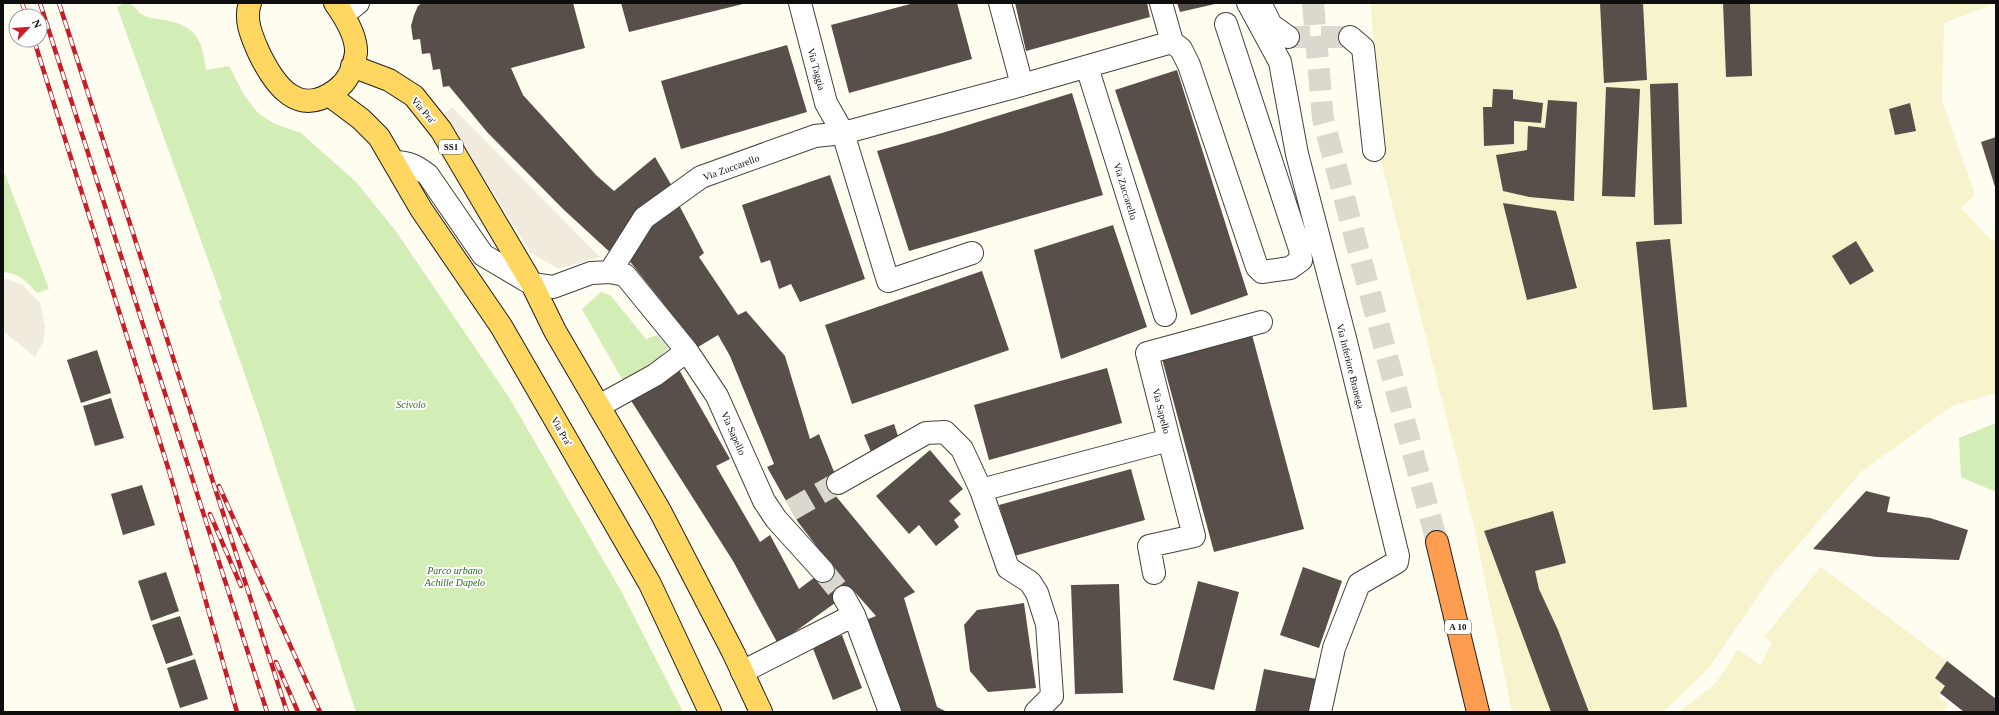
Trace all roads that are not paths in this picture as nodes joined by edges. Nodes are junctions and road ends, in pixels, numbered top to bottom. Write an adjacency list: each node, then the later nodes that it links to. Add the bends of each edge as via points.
1 (250, 3): 15 (main road, via 248,17 252,38 271,76 287,94 305,102 318,101)
2 (800, 3): 16 (street, Via Taggia, via 826,103)
3 (1000, 3): 14 (street)
4 (1161, 3): 11 (street)
5 (1248, 3): 39 (street, Via Inferiore Branega, via 1280,62 1297,154 1398,556 1397,562 1359,584 1334,648)
6 (1259, 3): 9 (street, via 1270,25)
7 (346, 7): 12 (main road, via 356,53)
8 (1226, 24): 11 (street, via 1300,249 1301,260 1290,268 1262,272 1257,267 1189,65 1181,49)
9 (1288, 37)
10 (1350, 37): 17 (street, via 1363,48)
11 (1172, 42): 13 (street, Via Zuccarello)
12 (352, 66): 15 (main road, via 343,85); 20 (main road, Via Pra' / SS1, via 389,80 414,96 441,130)
13 (1087, 66): 14 (street, Via Zuccarello); 24 (street, Via Zuccarello)
14 (1022, 85): 16 (street, Via Zuccarello)
15 (329, 95): 18 (main road, Via Pra', via 361,119 379,137)
16 (843, 133): 19 (street, via 888,281); 21 (street, Via Zuccarello, via 815,136 701,177 644,218)
17 (1374, 150)
18 (394, 162): 23 (street, via 406,162 428,175 483,255); 35 (main road, Via Pra', via 421,209 501,326 643,570)
19 (972, 253)
20 (518, 262): 22 (street, via 552,282); 23 (main road, Via Pra' / SS1)
21 (610, 272): 22 (street, via 592,273); 26 (street, Via Sapello, via 625,275)
22 (564, 283): 23 (street, via 553,287)
23 (536, 287): 27 (main road, Via Pra', via 555,331)
24 (1165, 315)
25 (1261, 322): 28 (street, Via Sapello, via 1147,353)
26 (687, 351): 27 (street, via 655,375); 32 (street, Via Sapello, via 717,396 764,501 783,514)
27 (599, 406): 34 (main road, Via Pra', via 660,511)
28 (1169, 440): 30 (street, Via Sapello); 33 (street, via 1194,536 1149,546)
29 (838, 483): 30 (street, via 926,432 945,432 962,449)
30 (981, 490): 38 (street, via 1008,568 1030,582 1037,593 1047,624 1052,696)
31 (1437, 542): 40 (highway, A 10)
32 (823, 571)
33 (1154, 573)
34 (742, 672): 36 (main road, Via Pra'); 37 (street, via 849,606)
35 (710, 712)
36 (761, 712)
37 (890, 712)
38 (1036, 712)
39 (1320, 712)
40 (1478, 712)

